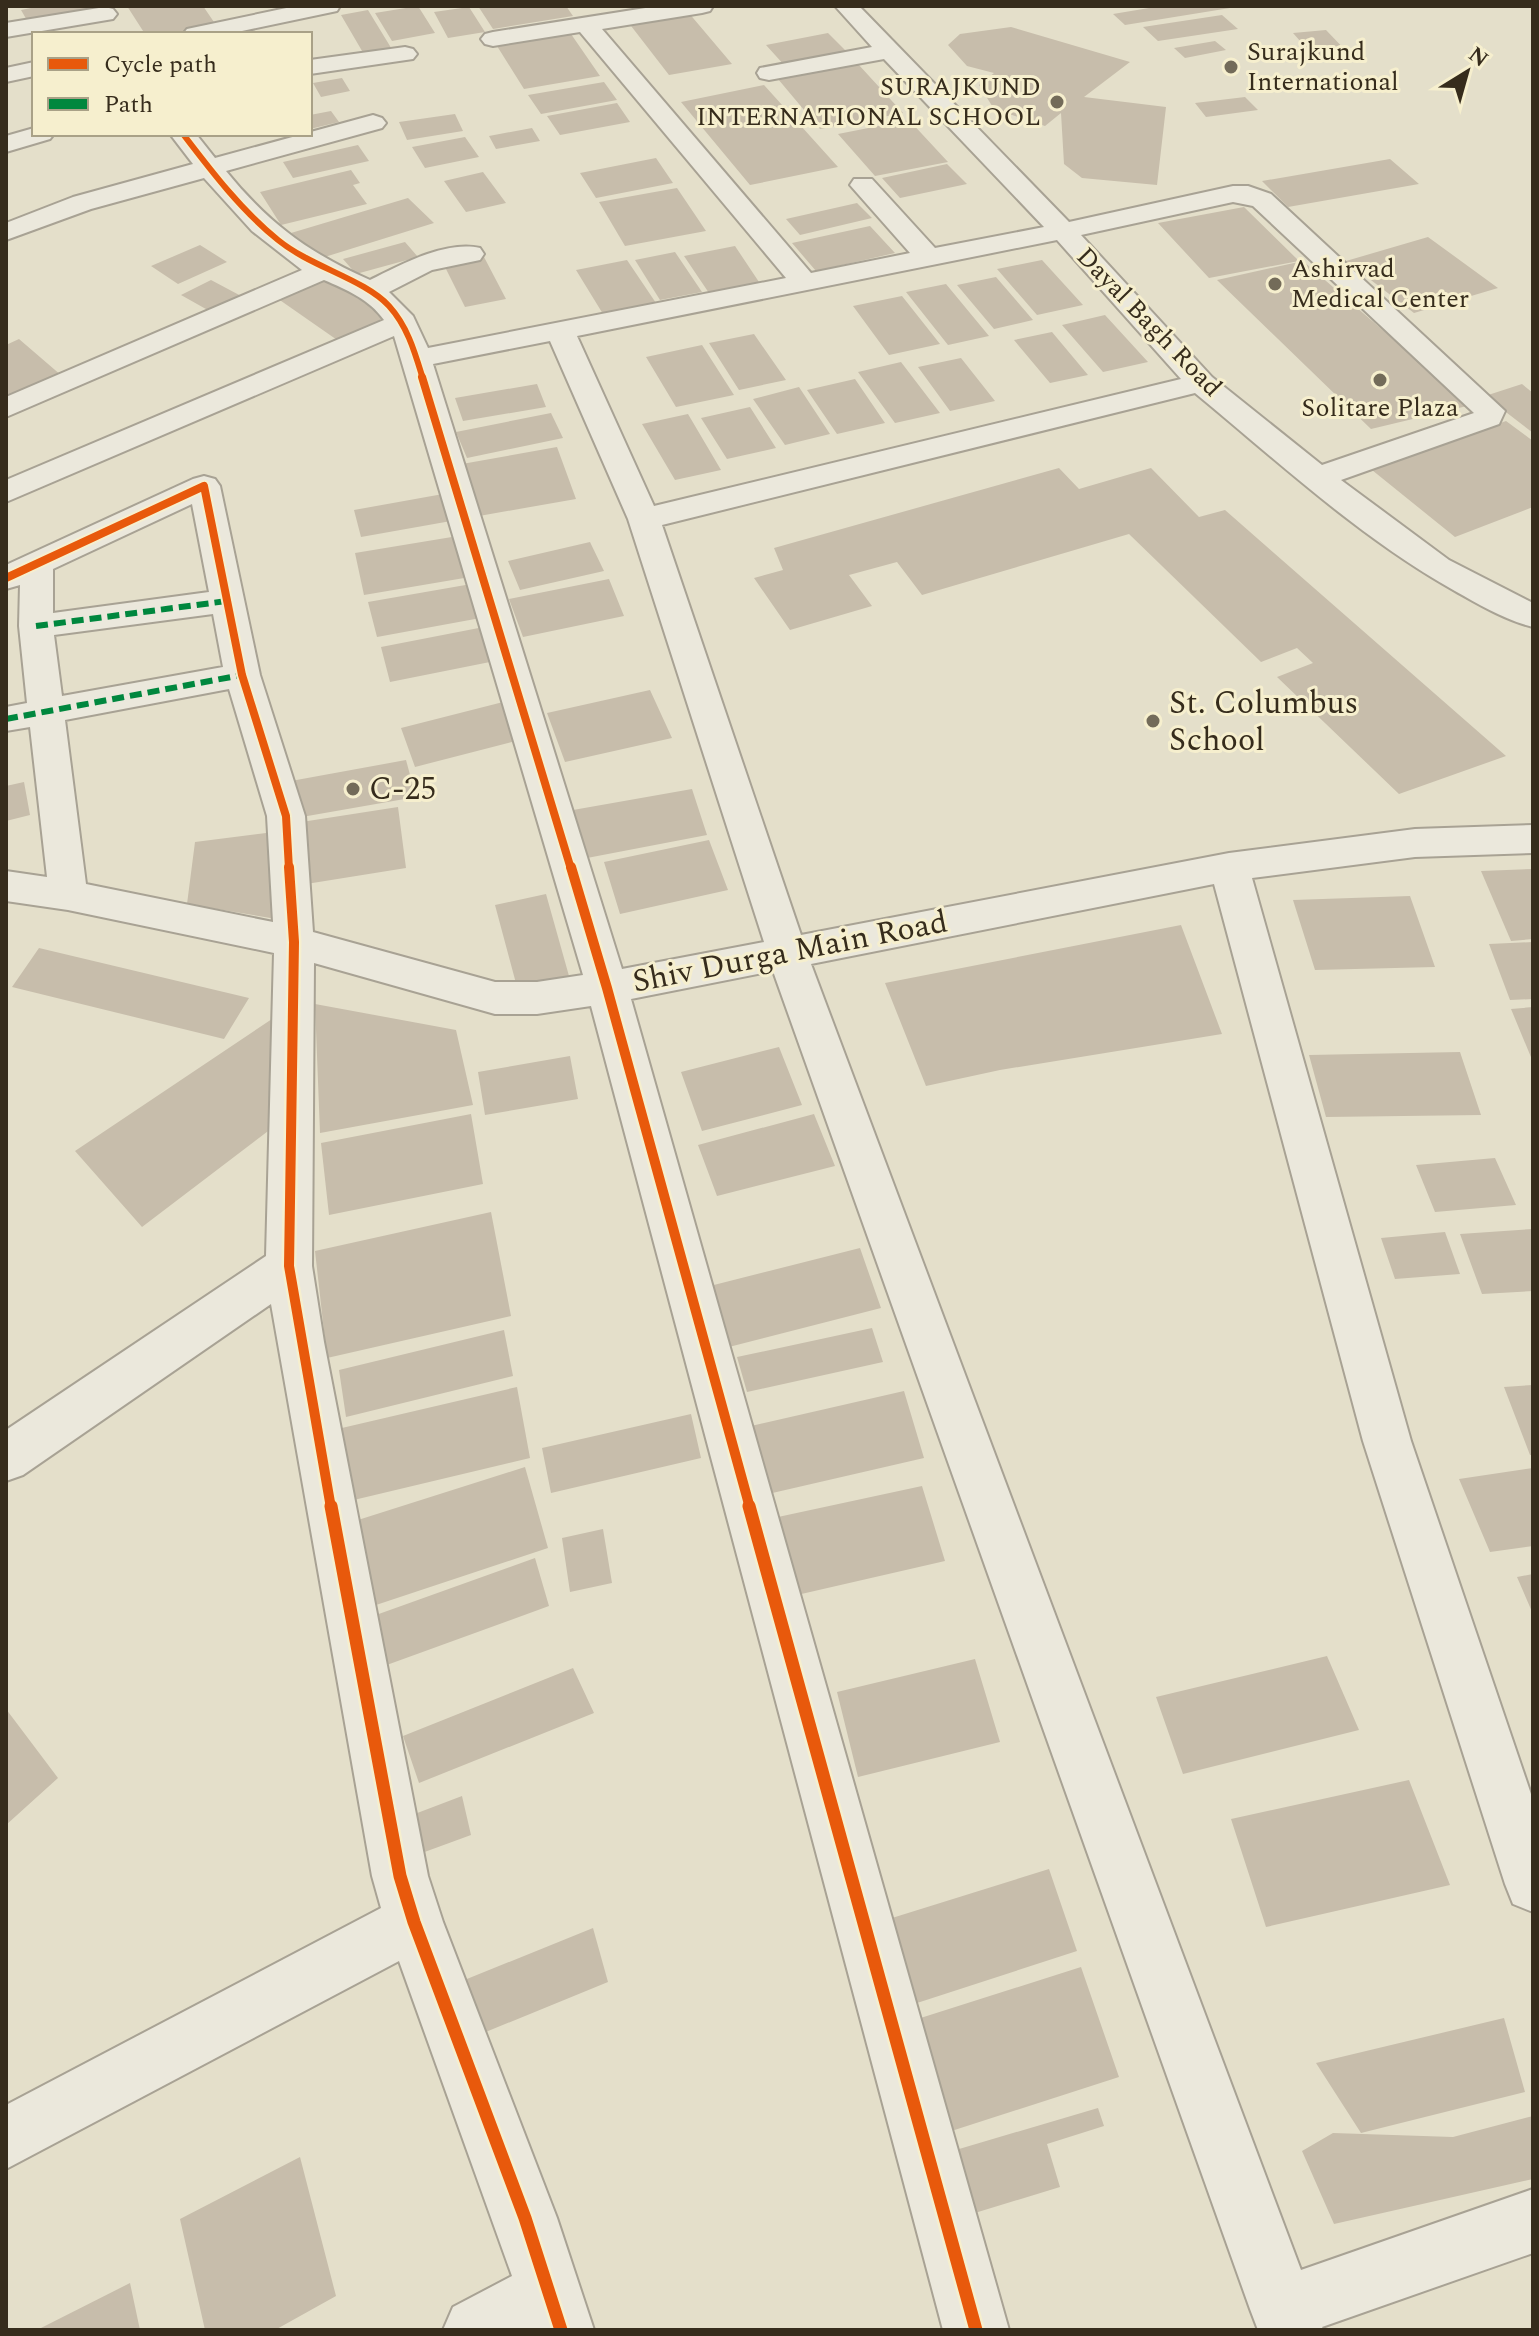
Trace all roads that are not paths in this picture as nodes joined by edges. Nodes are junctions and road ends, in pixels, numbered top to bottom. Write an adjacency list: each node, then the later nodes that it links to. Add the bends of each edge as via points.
1 (329, 6): 6 (street)
2 (702, 6): 5 (street)
3 (846, 6): 10 (street, Dayal Bagh Road)
4 (108, 18): 7 (street)
5 (585, 24): 9 (street); 27 (street)
6 (290, 25): 8 (street)
7 (6, 30)
8 (216, 32)
9 (493, 39)
10 (889, 51): 14 (street); 22 (street, Dayal Bagh Road)
11 (405, 54): 12 (street)
12 (313, 62)
13 (32, 69): 15 (street)
14 (769, 73)
15 (6, 75)
16 (373, 123): 20 (street)
17 (34, 136): 19 (street)
18 (184, 136): 20 (street)
19 (6, 144)
20 (208, 169): 23 (street, via 82,203); 26 (street, via 290,250)
21 (863, 185): 25 (street)
22 (1063, 231): 25 (street); 31 (street, Dayal Bagh Road); 33 (street, via 1248,194 1262,200 1490,411 1488,418)
23 (6, 232)
24 (470, 254): 28 (street, via 424,263)
25 (929, 258): 27 (street)
26 (327, 269): 28 (street); 32 (street)
27 (804, 282): 29 (street)
28 (371, 290): 30 (street, via 386,301)
29 (560, 331): 30 (street); 35 (street)
30 (410, 340): 34 (street); 49 (street)
31 (1201, 383): 33 (street, Dayal Bagh Road); 35 (street)
32 (6, 408)
33 (1318, 477): 38 (street, Dayal Bagh Road, via 1437,567)
34 (6, 492)
35 (644, 519): 48 (street)
36 (21, 570): 37 (street, via 204,486); 39 (street)
37 (227, 601): 39 (street); 40 (street)
38 (1533, 616)
39 (36, 626): 41 (street)
40 (242, 675): 41 (street); 47 (street, via 286,816)
41 (46, 712): 42 (street); 46 (street)
42 (6, 719)
43 (1533, 839): 44 (street, Shiv Durga Main Road, via 1415,843)
44 (1229, 867): 48 (street, Shiv Durga Main Road); 52 (street, via 1387,1441)
45 (6, 886): 46 (street, Shiv Durga Main Road)
46 (68, 895): 47 (street, Shiv Durga Main Road)
47 (294, 942): 49 (street, Shiv Durga Main Road, via 495,998); 50 (street)
48 (786, 952): 49 (street, Shiv Durga Main Road); 57 (street)
49 (607, 988): 59 (street)
50 (289, 1266): 51 (street); 53 (street, via 394,1845)
51 (6, 1458)
52 (1533, 1884)
53 (414, 1922): 54 (street); 56 (street)
54 (6, 2138)
55 (1533, 2221): 57 (street)
56 (556, 2311): 58 (street)
57 (1286, 2319)
58 (476, 2330)
59 (976, 2330)

